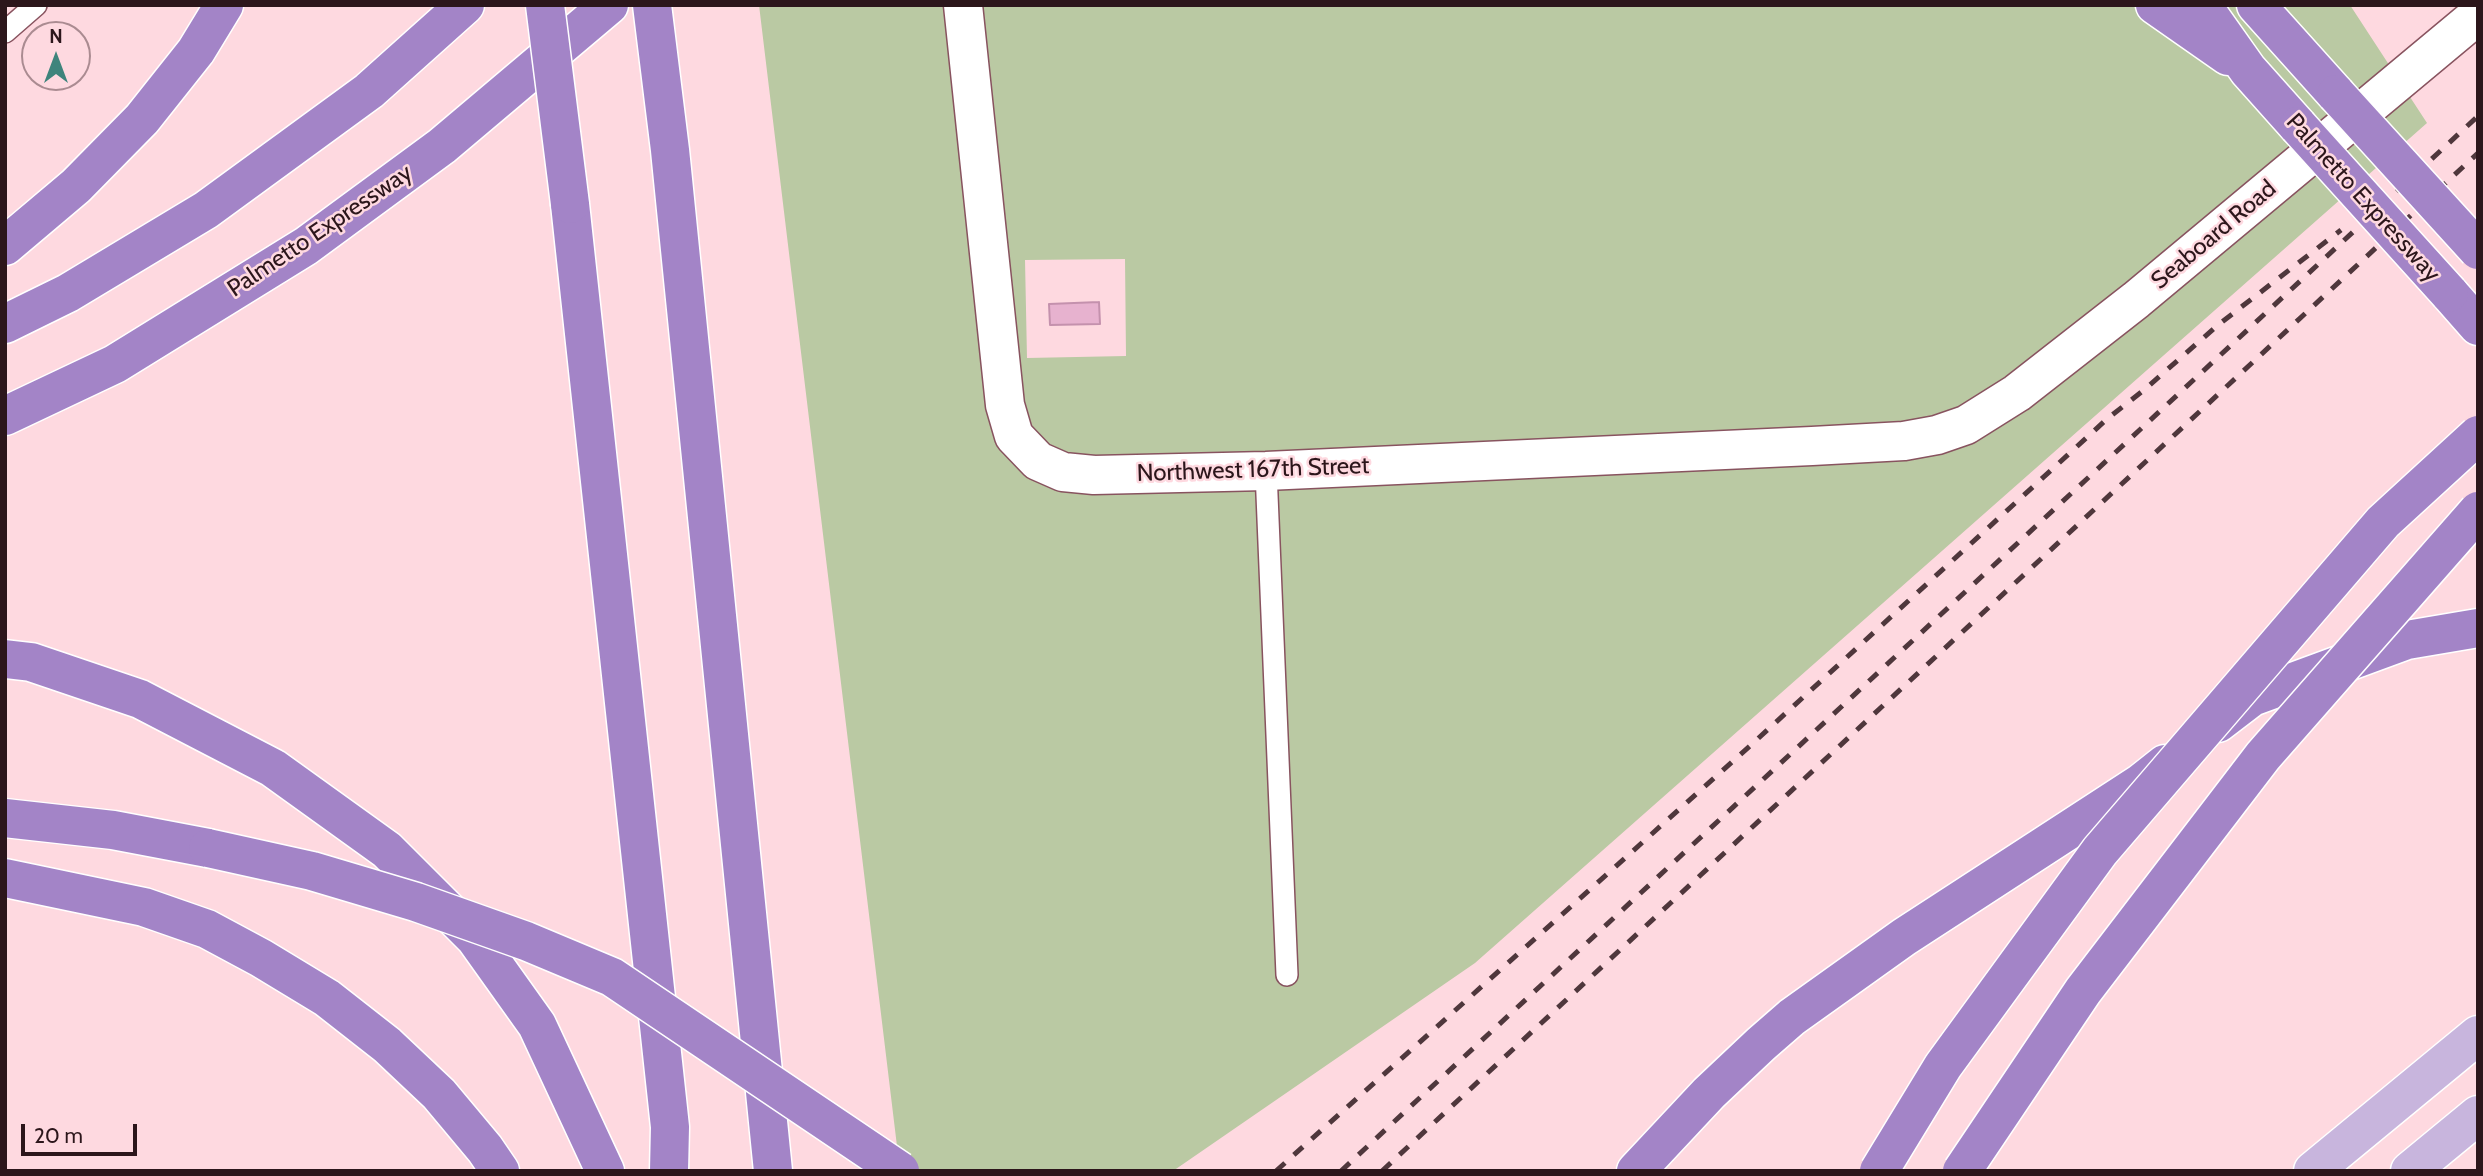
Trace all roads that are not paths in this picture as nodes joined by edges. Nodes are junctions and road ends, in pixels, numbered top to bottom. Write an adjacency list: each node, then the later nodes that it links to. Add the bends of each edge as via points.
1 (36, 5): 12 (lane)
2 (224, 5): 14 (highway, via 196,51 142,119 76,186)
3 (465, 5): 16 (highway, via 369,91 206,210 68,293)
4 (545, 5): 32 (highway, bridge, via 670,1127)
5 (608, 5): 18 (highway, Palmetto Expressway, via 442,146 306,246 115,364)
6 (652, 5): 33 (highway)
7 (963, 5): 21 (street, Northwest 167th Street, via 998,353 1014,436 1038,461 1063,472)
8 (2155, 5): 13 (highway)
9 (2202, 5): 13 (highway)
10 (2256, 5): 15 (highway, Palmetto Expressway, bridge)
11 (2478, 15): 19 (street, Seaboard Road, via 2136,300 2028,384 1966,425)
12 (5, 32)
13 (2248, 70): 17 (highway, Palmetto Expressway, bridge)
14 (5, 246)
15 (2478, 250)
16 (5, 324)
17 (2478, 326)
18 (5, 416)
19 (1937, 435): 21 (street, Northwest 167th Street, via 1838,445)
20 (2478, 435): 36 (highway, bridge, via 2383,522 2099,851 1943,1066)
21 (1266, 471): 27 (lane)
22 (2478, 511): 37 (highway, bridge, via 2263,755 2083,991)
23 (2478, 628): 35 (highway, via 2407,640 2252,697 2141,783 1904,936 1792,1017 1725,1076)
24 (5, 659): 31 (highway, via 31,662 140,699 273,768 387,850 475,938 537,1025)
25 (5, 818): 34 (highway, bridge, via 113,830 313,871 526,941 612,977)
26 (5, 878): 30 (highway, via 144,906 207,929 261,958 327,998 387,1045 439,1094)
27 (1287, 975)
28 (2478, 1035): 38 (main road)
29 (2478, 1115): 39 (main road)
30 (500, 1171)
31 (605, 1171)
32 (669, 1171)
33 (773, 1171)
34 (900, 1171)
35 (1636, 1171)
36 (1879, 1171)
37 (1962, 1171)
38 (2313, 1171)
39 (2410, 1171)

